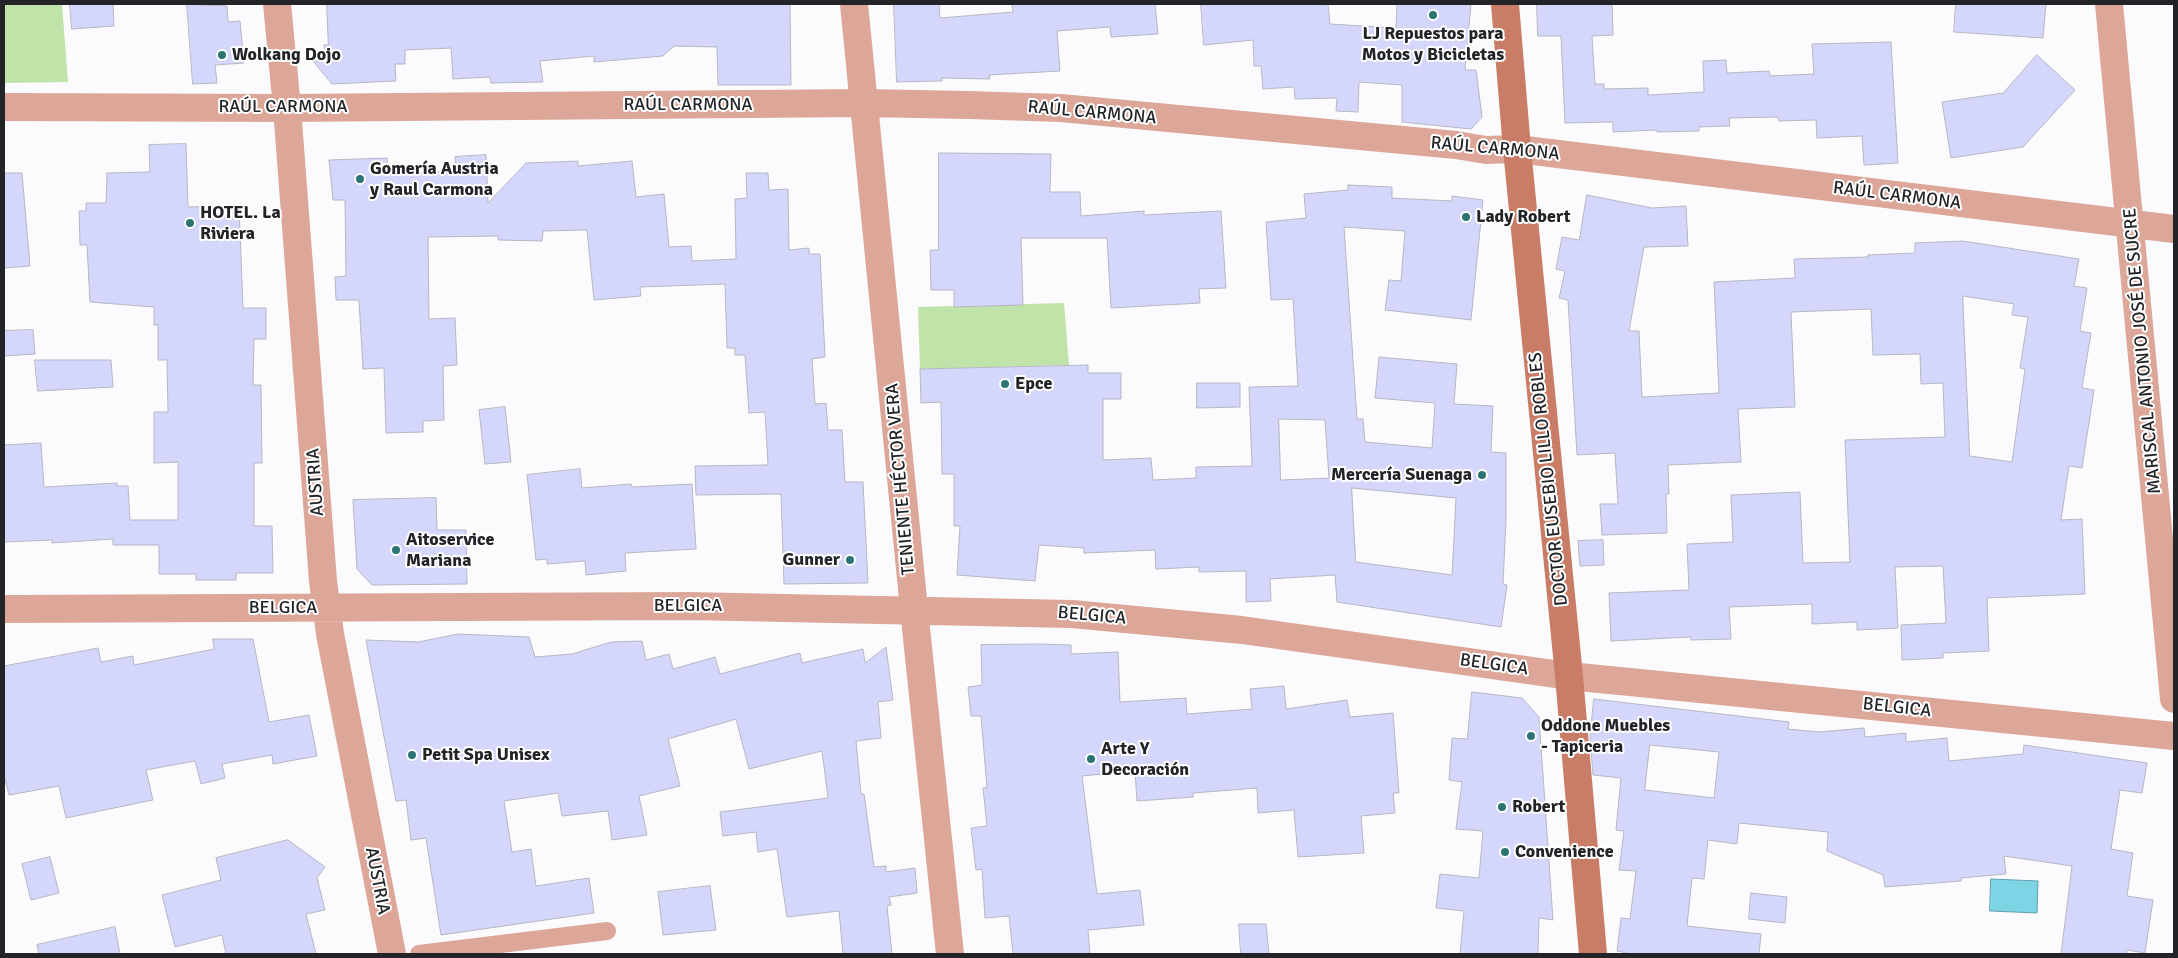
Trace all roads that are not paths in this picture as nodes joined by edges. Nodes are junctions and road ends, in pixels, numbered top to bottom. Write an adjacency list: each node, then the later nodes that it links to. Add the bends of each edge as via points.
1 (277, 4): 7 (street, AUSTRIA)
2 (854, 4): 5 (street, TENIENTE HÉCTOR VERA)
3 (1505, 4): 8 (main road, DOCTOR EUSEBIO LILLO ROBLES)
4 (2109, 4): 9 (street, MARISCAL ANTONIO JOSÉ DE SUCRE)
5 (864, 103): 7 (street, RAÚL CARMONA); 8 (street, RAÚL CARMONA, via 1061,108 1486,150); 13 (street, TENIENTE HÉCTOR VERA)
6 (4, 107): 7 (street, RAÚL CARMONA)
7 (287, 108): 11 (street, AUSTRIA)
8 (1517, 150): 9 (street, RAÚL CARMONA); 14 (main road, DOCTOR EUSEBIO LILLO ROBLES)
9 (2131, 224): 10 (street, RAÚL CARMONA); 15 (street, MARISCAL ANTONIO JOSÉ DE SUCRE)
10 (2174, 229)
11 (326, 608): 12 (street, BELGICA); 13 (street, BELGICA, via 688,606); 18 (street, AUSTRIA)
12 (4, 609)
13 (914, 609): 14 (street, BELGICA, via 1072,614 1242,630); 20 (street, TENIENTE HÉCTOR VERA)
14 (1569, 676): 16 (street, BELGICA); 21 (main road, DOCTOR EUSEBIO LILLO ROBLES)
15 (2174, 699)
16 (2174, 736)
17 (607, 931): 19 (lane)
18 (392, 954)
19 (419, 954)
20 (950, 954)
21 (1592, 954)

